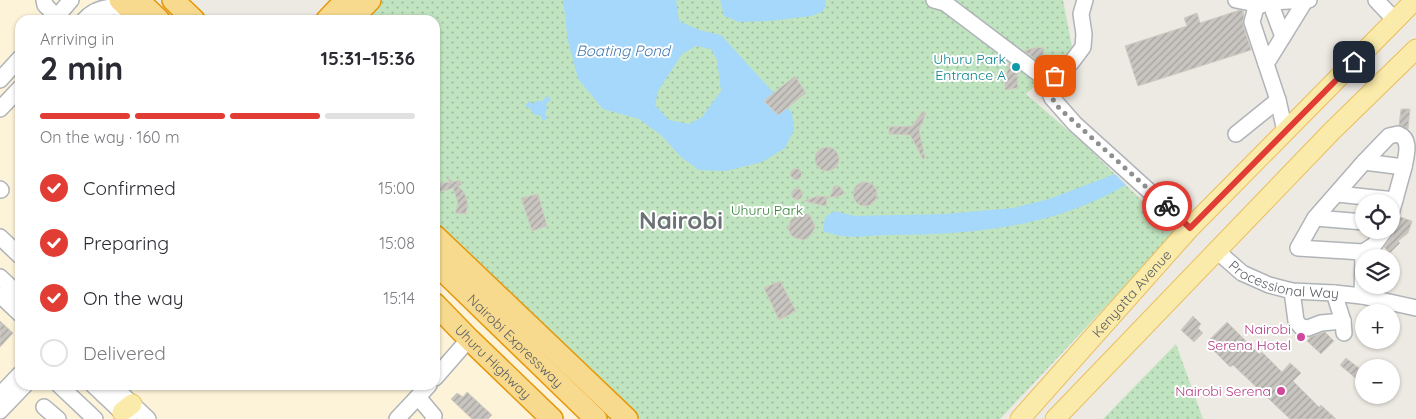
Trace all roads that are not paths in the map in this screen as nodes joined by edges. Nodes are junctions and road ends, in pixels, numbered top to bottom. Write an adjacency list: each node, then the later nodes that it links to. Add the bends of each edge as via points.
1 (44, 0): 15 (street)
2 (71, 0): 16 (street)
3 (163, 0): 19 (highway)
4 (173, 0): 20 (highway)
5 (346, 0): 21 (highway)
6 (370, 0): 22 (highway)
7 (934, 0): 29 (street, via 945,3)
8 (1085, 0): 29 (street, via 1081,14 1082,47)
9 (1236, 0): 13 (street)
10 (1376, 0): 23 (street)
11 (1415, 0): 23 (main road, Kenyatta Avenue)
12 (1307, 1): 13 (street); 24 (street)
13 (1266, 3): 24 (street); 27 (street, via 1256,7 1252,22)
14 (133, 8): 17 (street, via 106,7); 18 (highway)
15 (53, 15)
16 (59, 15)
17 (89, 15)
18 (148, 15)
19 (178, 15)
20 (189, 15)
21 (332, 15)
22 (356, 15)
23 (1395, 20): 33 (main road, Kenyatta Avenue)
24 (1283, 37): 27 (street)
25 (1416, 49): 48 (main road)
26 (15, 64): 28 (street)
27 (1266, 64): 31 (street)
28 (0, 80)
29 (1050, 86): 42 (street, via 1052,98 1075,124)
30 (15, 93): 32 (street)
31 (1278, 100): 33 (street); 34 (street)
32 (0, 109)
33 (1285, 131): 42 (main road, Kenyatta Avenue)
34 (1236, 134)
35 (1364, 162): 36 (street); 36 (street, via 1389,136 1398,134 1407,142); 37 (street)
36 (1404, 168): 38 (street)
37 (1337, 194): 39 (street); 40 (street)
38 (1397, 194)
39 (1355, 198)
40 (1315, 218): 41 (street); 49 (street, via 1298,248)
41 (1355, 221)
42 (1190, 228): 62 (main road, Kenyatta Avenue)
43 (0, 237): 47 (street)
44 (1378, 239): 46 (street)
45 (440, 241): 85 (highway)
46 (1368, 249)
47 (15, 251)
48 (1217, 251): 54 (street, Processional Way, via 1251,278); 64 (main road)
49 (1355, 252)
50 (440, 255): 84 (highway)
51 (440, 268): 83 (highway, Nairobi Expressway)
52 (2, 286): 55 (street); 58 (street)
53 (440, 289): 82 (highway, Nairobi Expressway)
54 (1292, 291): 56 (street, Processional Way); 56 (street, via 1296,321 1301,327 1308,328 1321,323 1344,327)
55 (15, 293)
56 (1334, 293): 57 (street, Processional Way)
57 (1362, 296): 59 (street, Processional Way)
58 (15, 306)
59 (1416, 308)
60 (440, 309): 61 (highway, Uhuru Highway)
61 (469, 339): 63 (street); 81 (highway, Uhuru Highway)
62 (1075, 357): 64 (main road); 86 (main road, Kenyatta Avenue)
63 (440, 372)
64 (1097, 376): 87 (main road)
65 (15, 379): 71 (street)
66 (19, 390): 74 (street)
67 (64, 390): 77 (street)
68 (99, 390): 75 (street)
69 (115, 390): 75 (street)
70 (424, 390): 72 (street)
71 (0, 395)
72 (418, 397): 79 (street); 80 (street, via 434,416)
73 (44, 407): 76 (street)
74 (0, 411)
75 (128, 412): 78 (street)
76 (58, 419)
77 (95, 419)
78 (148, 419)
79 (397, 419)
80 (433, 419)
81 (552, 419)
82 (576, 419)
83 (596, 419)
84 (612, 419)
85 (627, 419)
86 (1020, 419)
87 (1055, 419)

